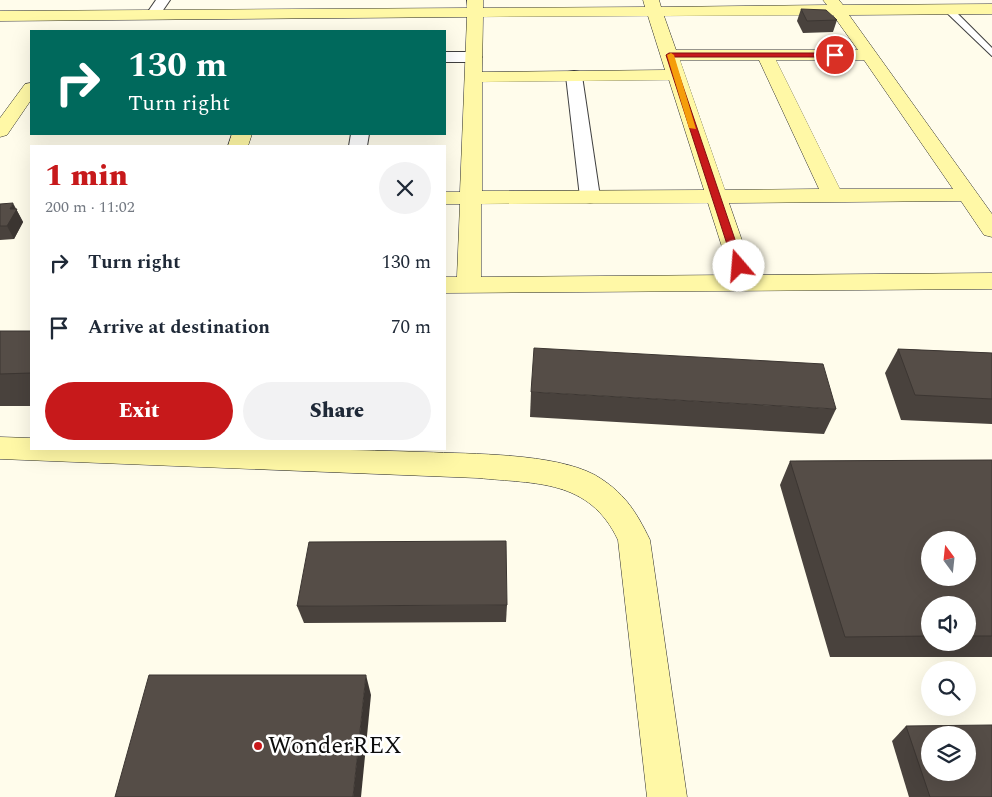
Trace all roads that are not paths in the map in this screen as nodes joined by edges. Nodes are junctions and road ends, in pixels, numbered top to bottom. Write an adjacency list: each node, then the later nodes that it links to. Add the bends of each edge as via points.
1 (835, 5): 2 (street); 5 (street); 15 (street)
2 (944, 5): 7 (street); 12 (lane)
3 (293, 6): 4 (street); 6 (street); 11 (street)
4 (474, 6): 5 (street); 17 (street)
5 (653, 6): 13 (street)
6 (159, 7): 8 (street)
7 (992, 9)
8 (83, 15): 9 (street); 10 (street)
9 (0, 16)
10 (73, 30)
11 (283, 30)
12 (992, 53)
13 (669, 55): 14 (street); 18 (street)
14 (765, 55): 15 (street); 24 (street)
15 (870, 55): 22 (street)
16 (446, 57): 17 (street)
17 (473, 67): 19 (street); 27 (street)
18 (676, 75): 19 (street); 23 (street)
19 (574, 76): 25 (street)
20 (30, 89): 21 (street)
21 (0, 131)
22 (967, 195): 24 (street); 28 (street)
23 (716, 196): 24 (street); 25 (street); 30 (street)
24 (834, 196)
25 (590, 197): 27 (street)
26 (446, 198): 27 (street)
27 (471, 198): 32 (street)
28 (992, 230)
29 (992, 281): 30 (street)
30 (745, 283): 32 (street)
31 (446, 285): 32 (street)
32 (469, 285)
33 (0, 448): 34 (street)
34 (30, 448)
35 (125, 450): 36 (street, via 478,466 558,474 584,484 621,514 634,540)
36 (667, 797)

